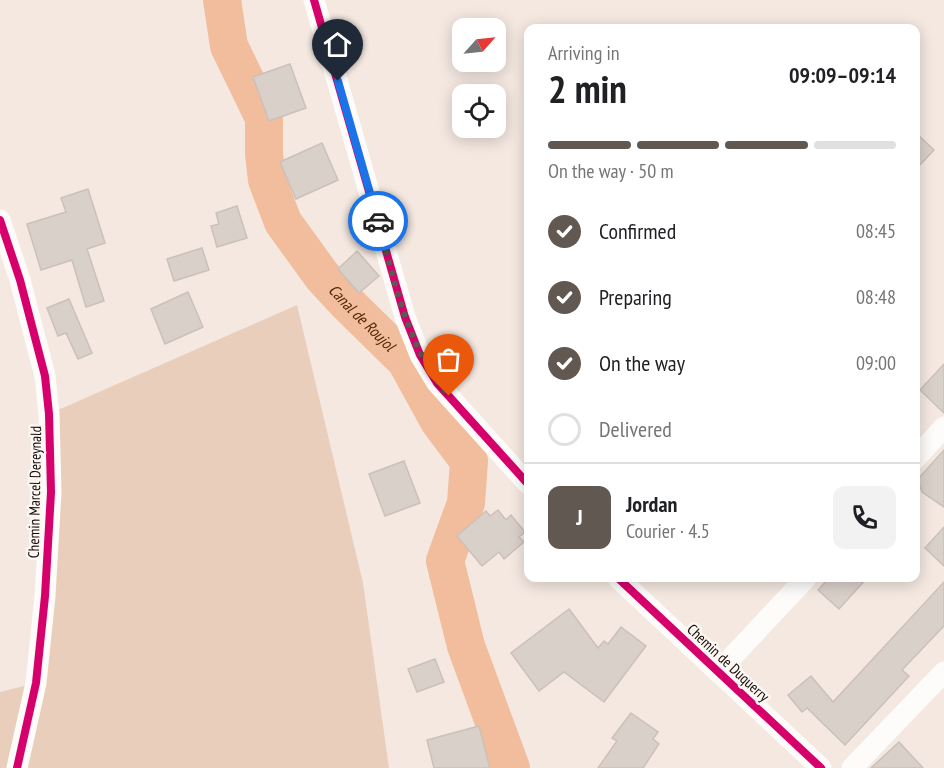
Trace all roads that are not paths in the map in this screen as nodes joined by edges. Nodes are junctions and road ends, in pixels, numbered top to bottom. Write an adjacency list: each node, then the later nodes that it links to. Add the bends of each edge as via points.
1 (314, 0): 5 (street, via 405,317 420,355 438,383)
2 (0, 220): 10 (street, Chemin Marcel Dereynald, via 45,376 51,470 36,683)
3 (944, 427): 4 (street)
4 (920, 453)
5 (524, 480)
6 (622, 582): 8 (street, Chemin de Duquerry)
7 (802, 582): 8 (street)
8 (718, 672): 11 (street, Chemin de Duquerry)
9 (944, 672): 12 (street)
10 (17, 768)
11 (821, 768)
12 (852, 768)

